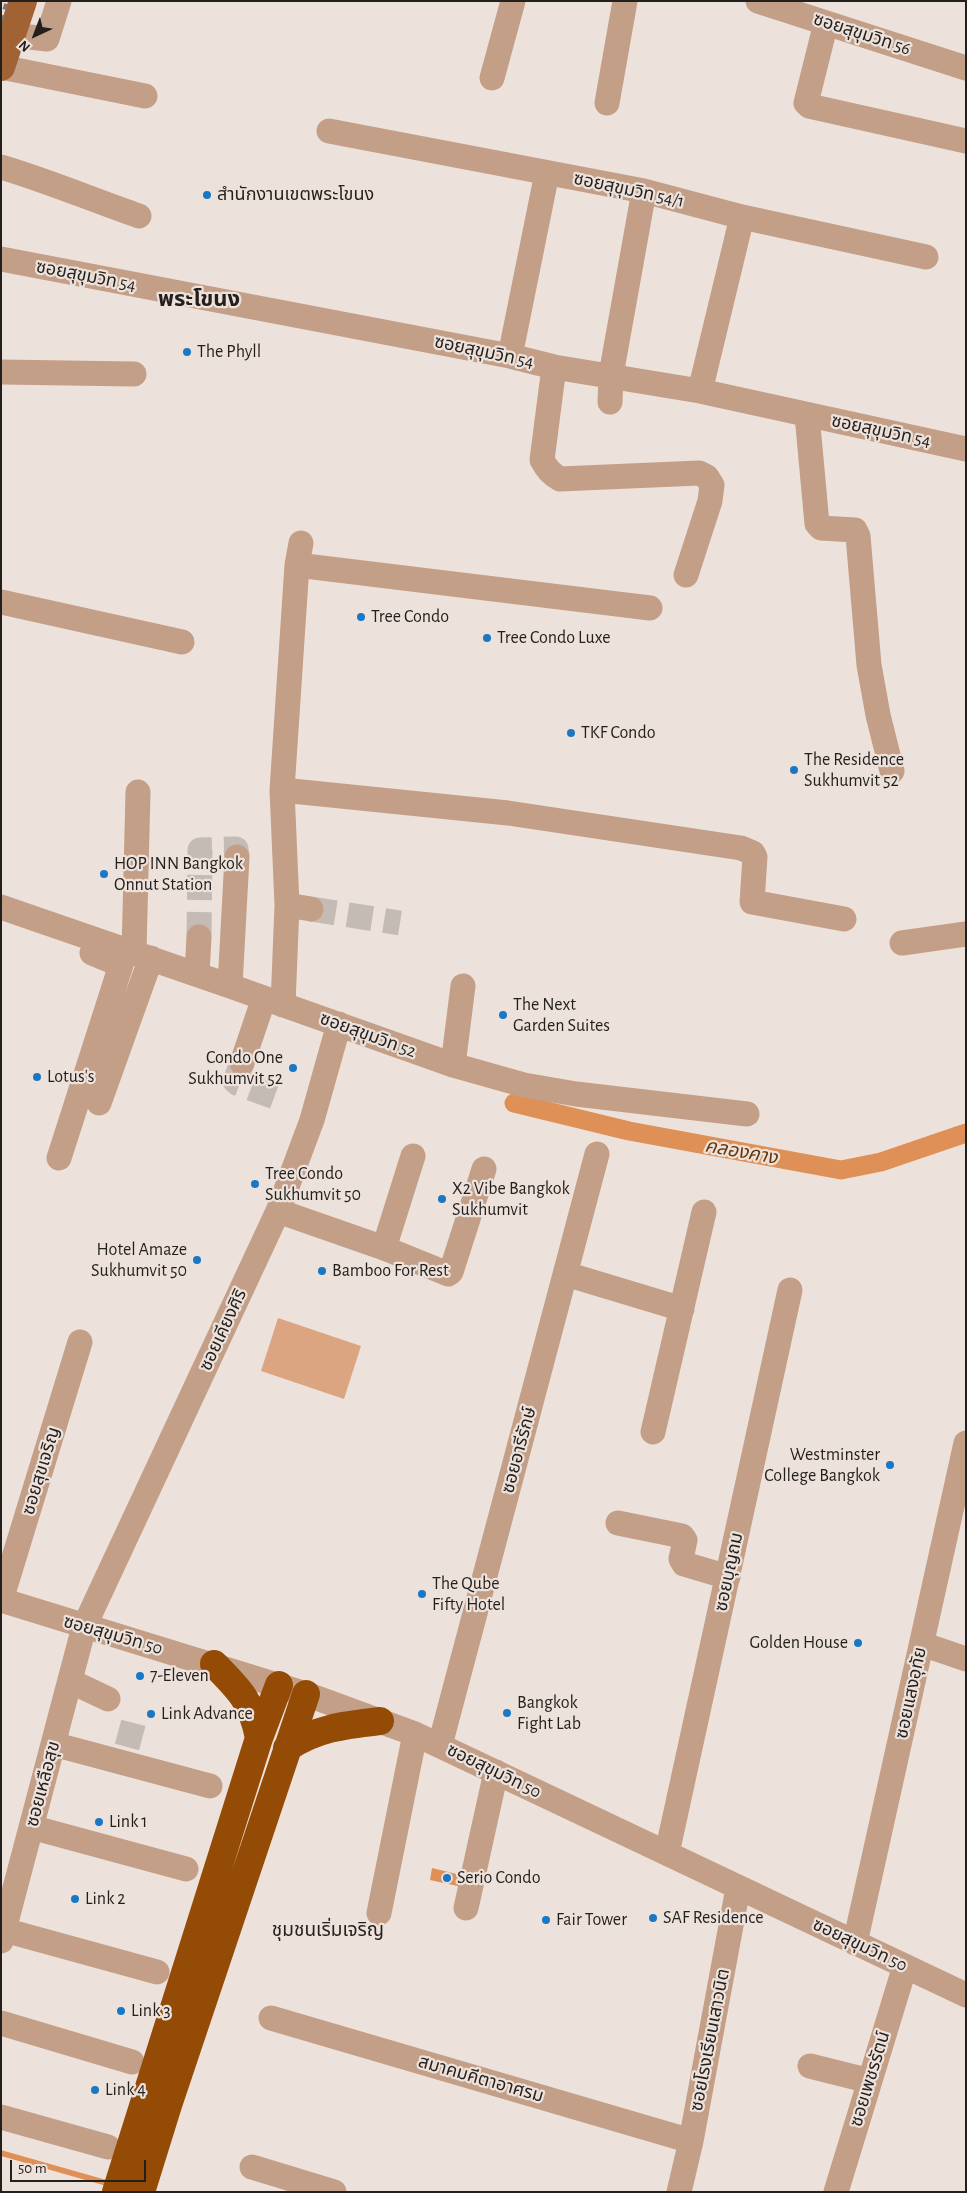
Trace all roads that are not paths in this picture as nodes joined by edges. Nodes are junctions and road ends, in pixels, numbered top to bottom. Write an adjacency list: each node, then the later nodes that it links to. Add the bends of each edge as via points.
1 (22, 1): 7 (main road)
2 (59, 1): 7 (street, via 47,38)
3 (514, 1): 10 (street)
4 (626, 1): 12 (street)
5 (758, 1): 6 (street, ซอยสุขุมวิท 56)
6 (826, 23): 9 (street, ซอยสุขุมวิท 56); 14 (street, via 806,102 809,106)
7 (12, 35): 8 (main road)
8 (1, 67): 11 (street)
9 (966, 68)
10 (492, 78)
11 (145, 96)
12 (606, 103)
13 (329, 131): 16 (street, ซอยสุขุมวิท 54/1)
14 (966, 141)
15 (1, 167): 18 (street, via 51,182)
16 (547, 173): 17 (street, ซอยสุขุมวิท 54/1); 22 (street)
17 (644, 191): 19 (street, ซอยสุขุมวิท 54/1); 26 (street)
18 (139, 216)
19 (742, 217): 20 (street, ซอยสุขุมวิท 54/1); 27 (street)
20 (926, 257)
21 (1, 259): 22 (street, ซอยสุขุมวิท 54)
22 (510, 356): 23 (street, ซอยสุขุมวิท 54)
23 (554, 367): 26 (street, ซอยสุขุมวิท 54); 31 (street, via 542,460 553,475 560,479 699,473 707,477 712,485 710,502)
24 (1, 372): 25 (street)
25 (134, 374)
26 (611, 375): 27 (street, ซอยสุขุมวิท 54); 28 (street)
27 (700, 391): 29 (street, ซอยสุขุมวิท 54)
28 (610, 402)
29 (808, 415): 30 (street, ซอยสุขุมวิท 54); 35 (street, via 817,524 821,528 854,530 858,536 869,665)
30 (966, 449)
31 (686, 575)
32 (1, 602): 34 (street)
33 (650, 608): 36 (street, via 299,554)
34 (182, 642)
35 (892, 771)
36 (282, 790): 40 (street, via 508,813 741,848 755,857 752,902); 49 (street, via 299,907)
37 (138, 792): 45 (street)
38 (237, 857): 47 (street)
39 (1, 907): 45 (street, ซอยสุขุมวิท 52)
40 (844, 920)
41 (966, 934): 43 (street)
42 (199, 937): 46 (street)
43 (902, 944)
44 (81, 948): 57 (street, via 121,965)
45 (142, 955): 46 (street, ซอยสุขุมวิท 52); 53 (street)
46 (197, 974): 47 (street, ซอยสุขุมวิท 52)
47 (230, 986): 49 (street, ซอยสุขุมวิท 52)
48 (463, 986): 52 (street)
49 (274, 1001): 50 (street, ซอยสุขุมวิท 52); 51 (street)
50 (339, 1024): 52 (street, ซอยสุขุมวิท 52); 59 (street, ซอยเคียงศิริ, via 312,1120)
51 (242, 1063)
52 (453, 1065): 54 (street, ซอยสุขุมวิท 52, via 524,1085 576,1094)
53 (99, 1103)
54 (747, 1114)
55 (597, 1154): 62 (street, ซอยอารีรักษ์)
56 (413, 1156): 61 (street)
57 (59, 1158)
58 (484, 1169): 61 (street, via 451,1272 447,1274)
59 (278, 1211): 61 (street); 71 (street, ซอยเคียงศิริ)
60 (704, 1212): 64 (street)
61 (384, 1248)
62 (566, 1274): 64 (street); 85 (street, ซอยอารีรักษ์)
63 (790, 1290): 69 (street, ซอยบุญถม)
64 (682, 1309): 66 (street)
65 (80, 1342): 70 (street, ซอยสุขเจริญ)
66 (653, 1432)
67 (964, 1457): 72 (street, ซอยแสงอุทัย)
68 (618, 1523): 69 (street, via 682,1536 685,1540 681,1559 684,1564)
69 (728, 1576): 90 (street, ซอยบุญถม)
70 (1, 1600): 71 (street, ซอยสุขุมวิท 50)
71 (84, 1627): 74 (street, ซอยสุขุมวิท 50); 75 (street, ซอยเหลือสุข)
72 (922, 1644): 73 (street); 96 (street, ซอยแสงอุทัย)
73 (966, 1659)
74 (214, 1664): 76 (street, ซอยสุขุมวิท 50); 83 (highway, via 249,1705 255,1716)
75 (70, 1681): 78 (street); 82 (street, ซอยเหลือสุข)
76 (278, 1685): 77 (street, ซอยสุขุมวิท 50); 83 (highway)
77 (314, 1697): 79 (street, ซอยสุขุมวิท 50); 84 (highway)
78 (108, 1699)
79 (346, 1716): 80 (highway); 84 (highway)
80 (380, 1721): 81 (street, ซอยสุขุมวิท 50)
81 (415, 1734): 85 (street, ซอยสุขุมวิท 50); 94 (street)
82 (55, 1738): 86 (street, via 126,1750); 87 (street); 89 (street, ซอยเหลือสุข)
83 (259, 1738): 107 (highway)
84 (294, 1743): 107 (highway)
85 (440, 1745): 88 (street, ซอยสุขุมวิท 50)
86 (127, 1747)
87 (210, 1786)
88 (490, 1786): 90 (street, ซอยสุขุมวิท 50); 93 (street)
89 (30, 1832): 91 (street); 95 (street, ซอยเหลือสุข)
90 (667, 1853): 92 (street, ซอยสุขุมวิท 50)
91 (184, 1875)
92 (738, 1888): 96 (street, ซอยสุขุมวิท 50); 106 (street, ซอยโรงเรียนเสาวนิต)
93 (466, 1908)
94 (379, 1913)
95 (4, 1930): 97 (street)
96 (855, 1943): 98 (street, ซอยสุขุมวิท 50)
97 (159, 1966)
98 (905, 1966): 99 (street, ซอยสุขุมวิท 50); 104 (street, ซอยเพชรรัตน์)
99 (966, 1995)
100 (271, 2018): 106 (street, สมาคมคีตาอาศรม)
101 (1, 2023): 102 (street)
102 (132, 2062)
103 (810, 2066): 104 (street)
104 (870, 2081): 114 (street, ซอยเพชรรัตน์)
105 (1, 2117): 107 (street)
106 (691, 2141): 113 (street, ซอยโรงเรียนเสาวนิต)
107 (130, 2150): 110 (highway); 111 (highway)
108 (252, 2167): 109 (street)
109 (301, 2187): 112 (street)
110 (116, 2192)
111 (142, 2192)
112 (334, 2192)
113 (680, 2192)
114 (836, 2192)

